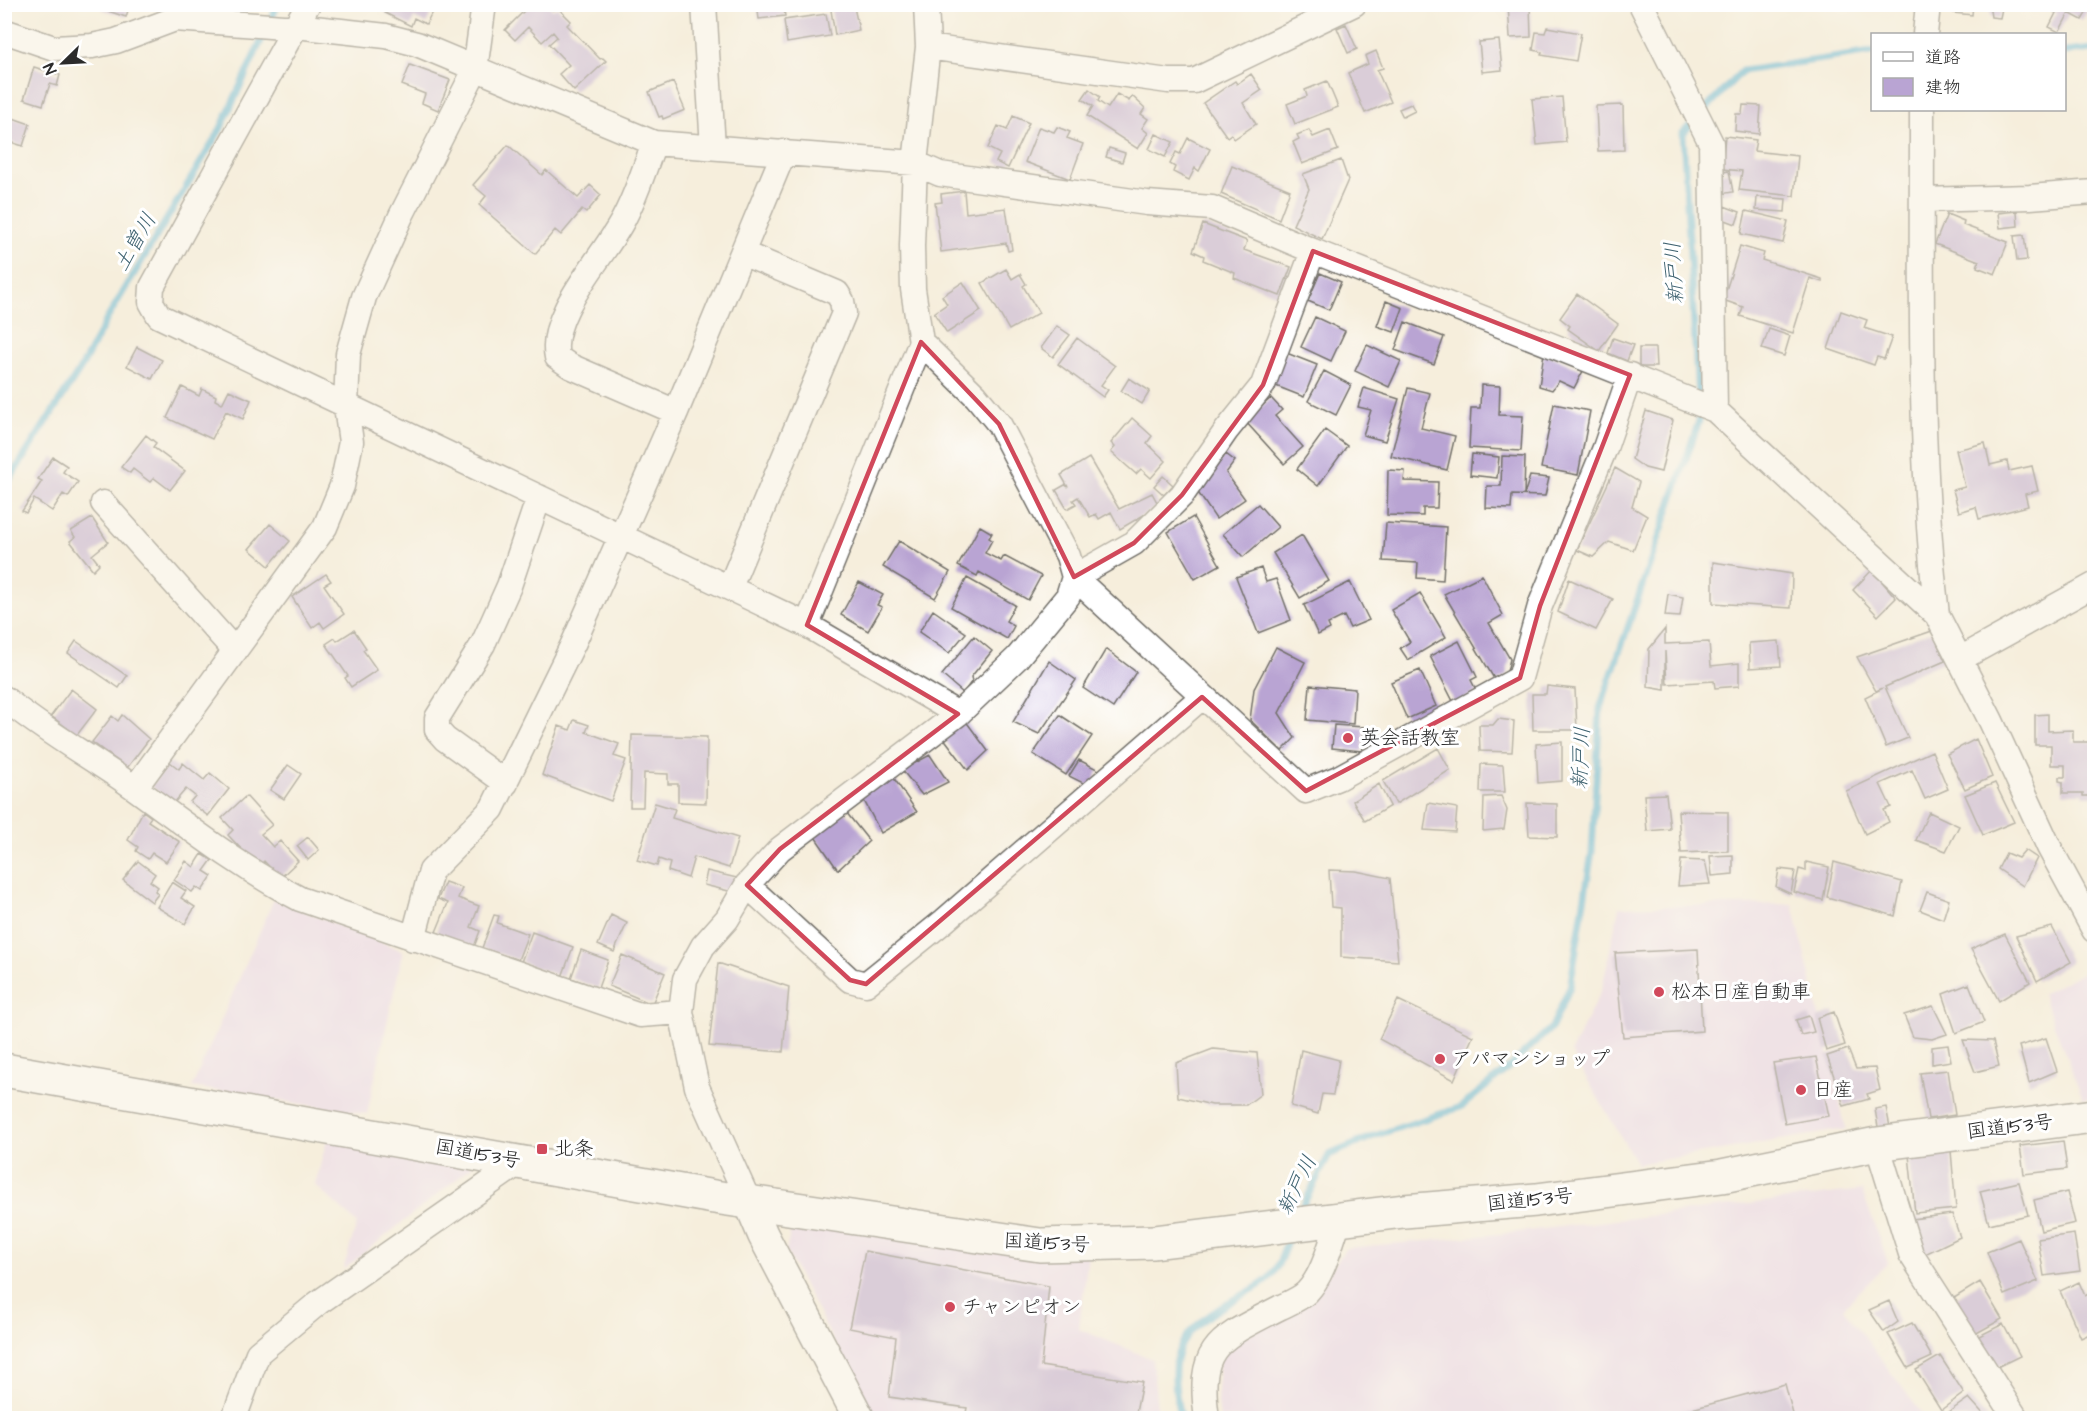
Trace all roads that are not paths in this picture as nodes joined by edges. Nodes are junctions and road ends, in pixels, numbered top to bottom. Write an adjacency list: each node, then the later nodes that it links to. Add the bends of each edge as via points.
1 (308, 4): 9 (street)
2 (484, 4): 13 (street)
3 (704, 4): 16 (street)
4 (926, 4): 12 (street)
5 (1354, 4): 12 (street, via 1194,81 1168,81)
6 (1641, 4): 26 (street, via 1711,143)
7 (1928, 4): 11 (street)
8 (178, 12): 9 (street, via 248,25); 10 (street, via 92,46 54,48)
9 (289, 27): 13 (street, via 386,36 417,44); 25 (street, via 152,287 150,302 159,316)
10 (4, 31)
11 (1925, 33)
12 (927, 47): 18 (street)
13 (475, 70): 15 (street); 25 (street, via 364,297 348,354)
14 (1922, 111): 20 (street)
15 (654, 143): 16 (street); 27 (street, via 625,218 585,274 554,345 557,357 570,366)
16 (713, 147): 17 (street)
17 (784, 152): 18 (street); 22 (street)
18 (915, 164): 21 (street, via 940,174 1147,203 1212,208); 23 (street, via 913,289)
19 (2094, 192): 20 (street, via 2030,198)
20 (1922, 200): 34 (street, via 1929,549)
21 (1313, 251): 24 (street); 31 (street, via 1263,385 1182,495 1134,543)
22 (742, 253): 27 (street); 33 (street, via 837,293 844,313)
23 (921, 342): 31 (street, via 999,424 1068,556); 35 (street)
24 (1630, 375): 26 (street); 38 (street, via 1605,448 1540,606 1520,678 1338,778 1306,791)
25 (346, 407): 28 (street); 36 (street, via 351,442 342,486 325,528)
26 (1713, 409): 34 (street)
27 (676, 412): 30 (street)
28 (539, 497): 30 (street); 41 (street, via 509,586 483,644 437,718 437,730 445,739)
29 (103, 503): 36 (street)
30 (621, 534): 33 (street); 41 (street)
31 (1074, 577): 38 (street); 40 (street, via 1068,596 1017,658)
32 (2094, 585): 37 (street)
33 (730, 587): 35 (street)
34 (1937, 615): 37 (street)
35 (807, 625): 40 (street)
36 (235, 651): 42 (street)
37 (1960, 659): 44 (street, via 2049,847)
38 (1202, 697): 43 (street, via 866,984 850,980)
39 (4, 699): 42 (street, via 38,726)
40 (958, 714): 43 (street, via 780,849)
41 (506, 783): 45 (street, via 492,809 431,871)
42 (135, 788): 45 (street, via 274,885 300,899)
43 (747, 885): 46 (street, via 727,919 703,946 685,979)
44 (2094, 930)
45 (413, 939): 46 (street, via 640,1015)
46 (681, 1012): 51 (street, via 697,1087)
47 (4, 1070): 50 (highway, 国道153号)
48 (2094, 1116): 49 (highway, 国道153号)
49 (1877, 1144): 52 (highway, 国道153号, via 1722,1176); 56 (street, via 1911,1254)
50 (520, 1162): 51 (highway, 国道153号); 53 (street, via 318,1303 258,1353)
51 (749, 1202): 52 (highway, 国道153号, via 1040,1245 1154,1242); 54 (street)
52 (1331, 1221): 55 (street, via 1317,1277 1306,1293 1231,1334 1212,1350 1204,1374)
53 (234, 1419)
54 (859, 1419)
55 (1207, 1419)
56 (2016, 1419)

